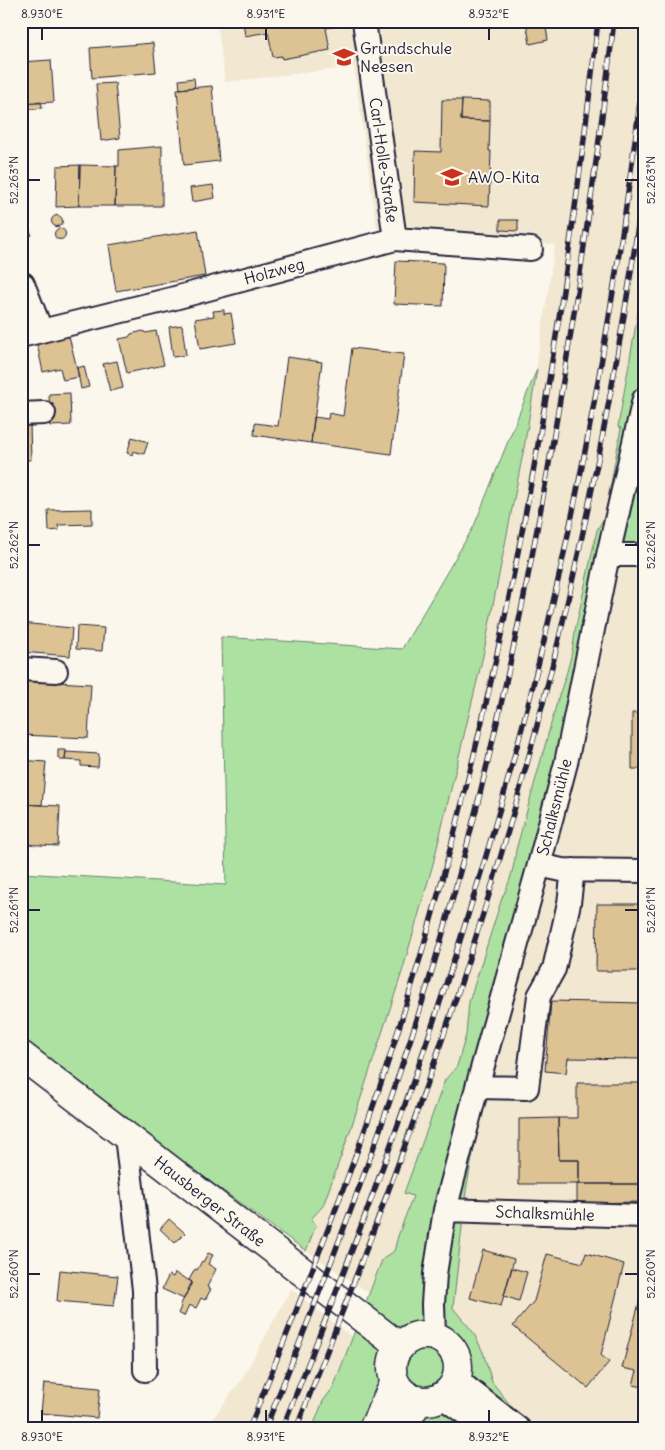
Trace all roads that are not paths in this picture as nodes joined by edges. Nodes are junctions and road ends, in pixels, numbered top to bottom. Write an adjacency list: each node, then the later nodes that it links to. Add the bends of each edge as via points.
1 (364, 21): 2 (street, Carl-Holle-Straße)
2 (395, 239): 3 (street, Holzweg); 5 (street, Holzweg)
3 (531, 249)
4 (21, 282): 5 (street)
5 (31, 333)
6 (644, 399): 9 (street, Schalksmühle)
7 (21, 414): 8 (street)
8 (44, 414)
9 (608, 555): 10 (street); 13 (street, Schalksmühle, via 566,763)
10 (644, 555)
11 (21, 669): 12 (street)
12 (56, 671)
13 (539, 865): 14 (street); 17 (street, Schalksmühle)
14 (573, 870): 15 (street); 17 (street, via 554,969 539,996 527,1088)
15 (644, 871)
16 (21, 1055): 18 (main road, Hausberger Straße)
17 (477, 1087): 19 (street, Schalksmühle)
18 (126, 1136): 22 (main road, Hausberger Straße); 23 (street, via 144,1290)
19 (445, 1210): 20 (street, Schalksmühle); 21 (street, Schalksmühle, via 435,1274)
20 (644, 1216)
21 (434, 1336): 22 (main road, via 412,1338); 25 (main road, via 451,1348 458,1368)
22 (400, 1347): 24 (main road, via 393,1360)
23 (145, 1370)
24 (395, 1382): 25 (main road, via 405,1394); 26 (main road)
25 (439, 1392): 27 (main road); 28 (street); 29 (street)
26 (373, 1429)
27 (400, 1429)
28 (487, 1429)
29 (519, 1429)

